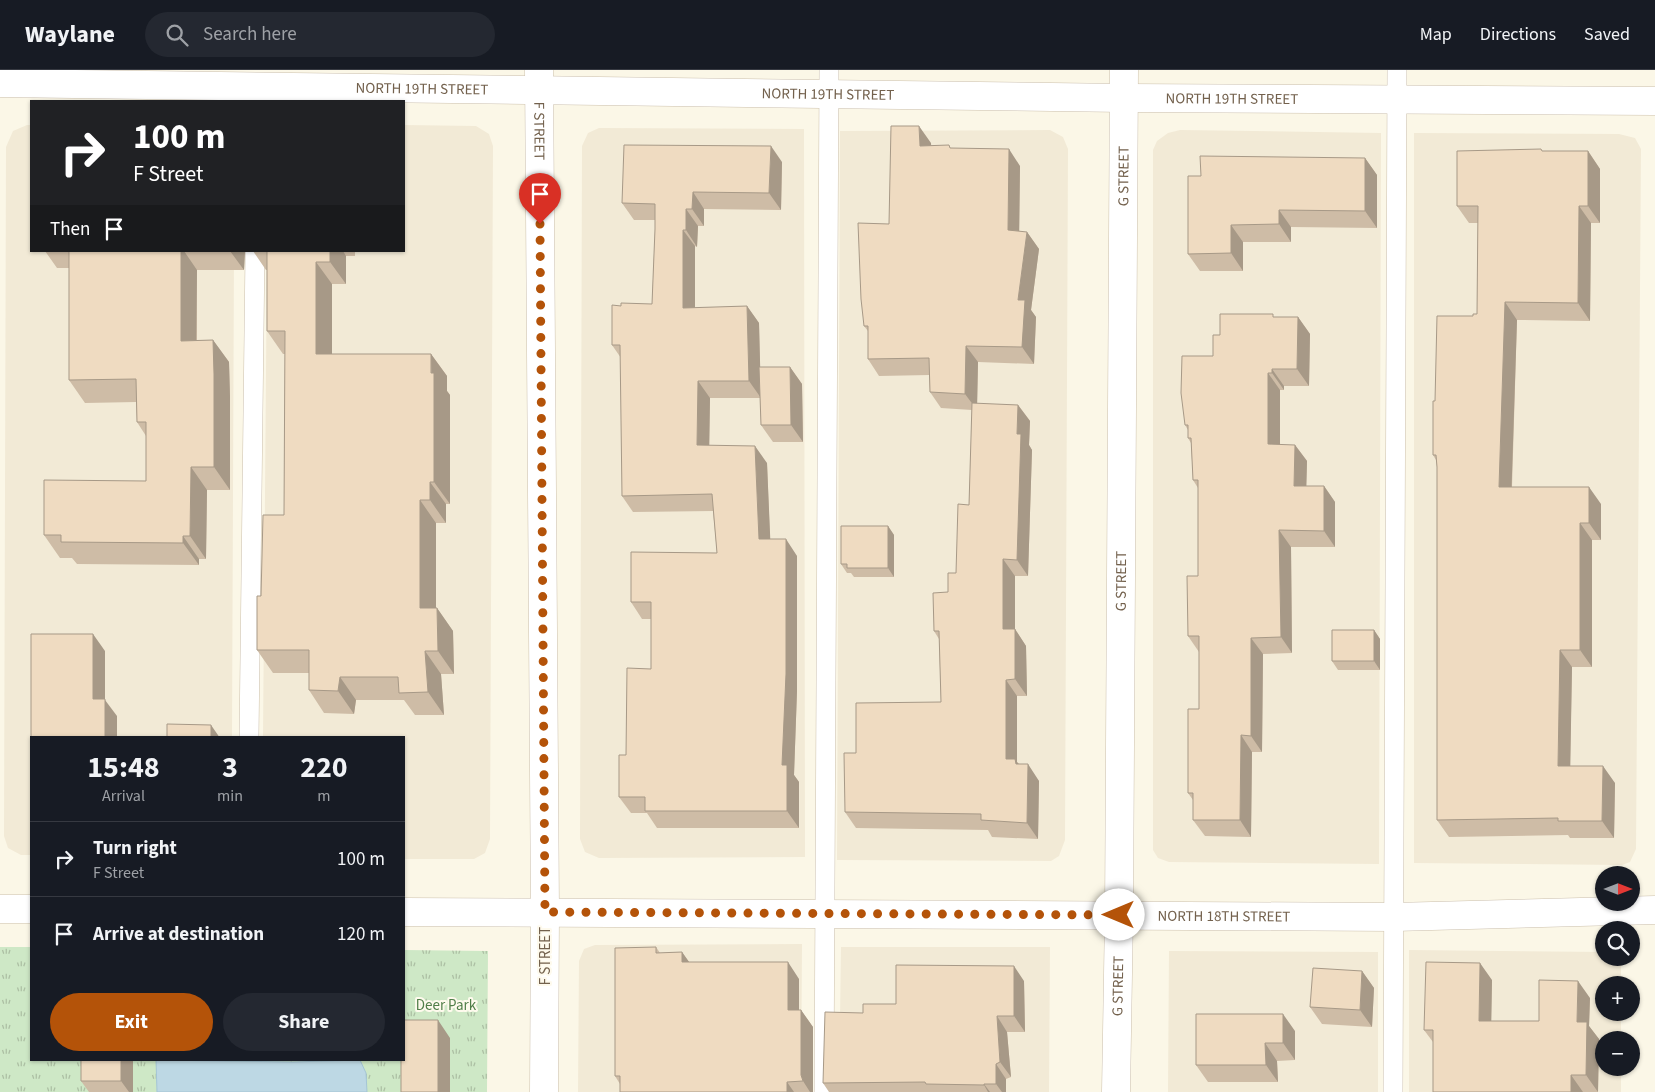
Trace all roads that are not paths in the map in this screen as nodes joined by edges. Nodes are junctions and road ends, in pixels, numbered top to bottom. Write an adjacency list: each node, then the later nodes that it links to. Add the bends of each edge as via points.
1 (1124, 70): 7 (street, G STREET)
2 (1397, 70): 8 (lane)
3 (538, 80): 4 (street, NORTH 19TH STREET); 6 (street, NORTH 19TH STREET); 16 (street, F STREET)
4 (829, 82): 7 (street, NORTH 19TH STREET); 17 (lane)
5 (0, 83): 6 (street, NORTH 19TH STREET)
6 (257, 93)
7 (1124, 98): 8 (street, NORTH 19TH STREET); 18 (street, G STREET)
8 (1397, 100): 9 (street, NORTH 19TH STREET); 19 (lane)
9 (1655, 101)
10 (255, 252): 11 (lane)
11 (249, 736)
12 (0, 909): 13 (street)
13 (30, 909)
14 (1655, 910): 19 (street, NORTH 18TH STREET)
15 (405, 912): 16 (street, NORTH 18TH STREET)
16 (545, 912): 17 (street, NORTH 18TH STREET); 20 (street, F STREET)
17 (826, 914): 18 (street, NORTH 18TH STREET); 21 (lane)
18 (1119, 915): 19 (street, NORTH 18TH STREET); 22 (street, G STREET)
19 (1394, 917): 23 (lane)
20 (544, 1092)
21 (824, 1092)
22 (1116, 1092)
23 (1393, 1092)

